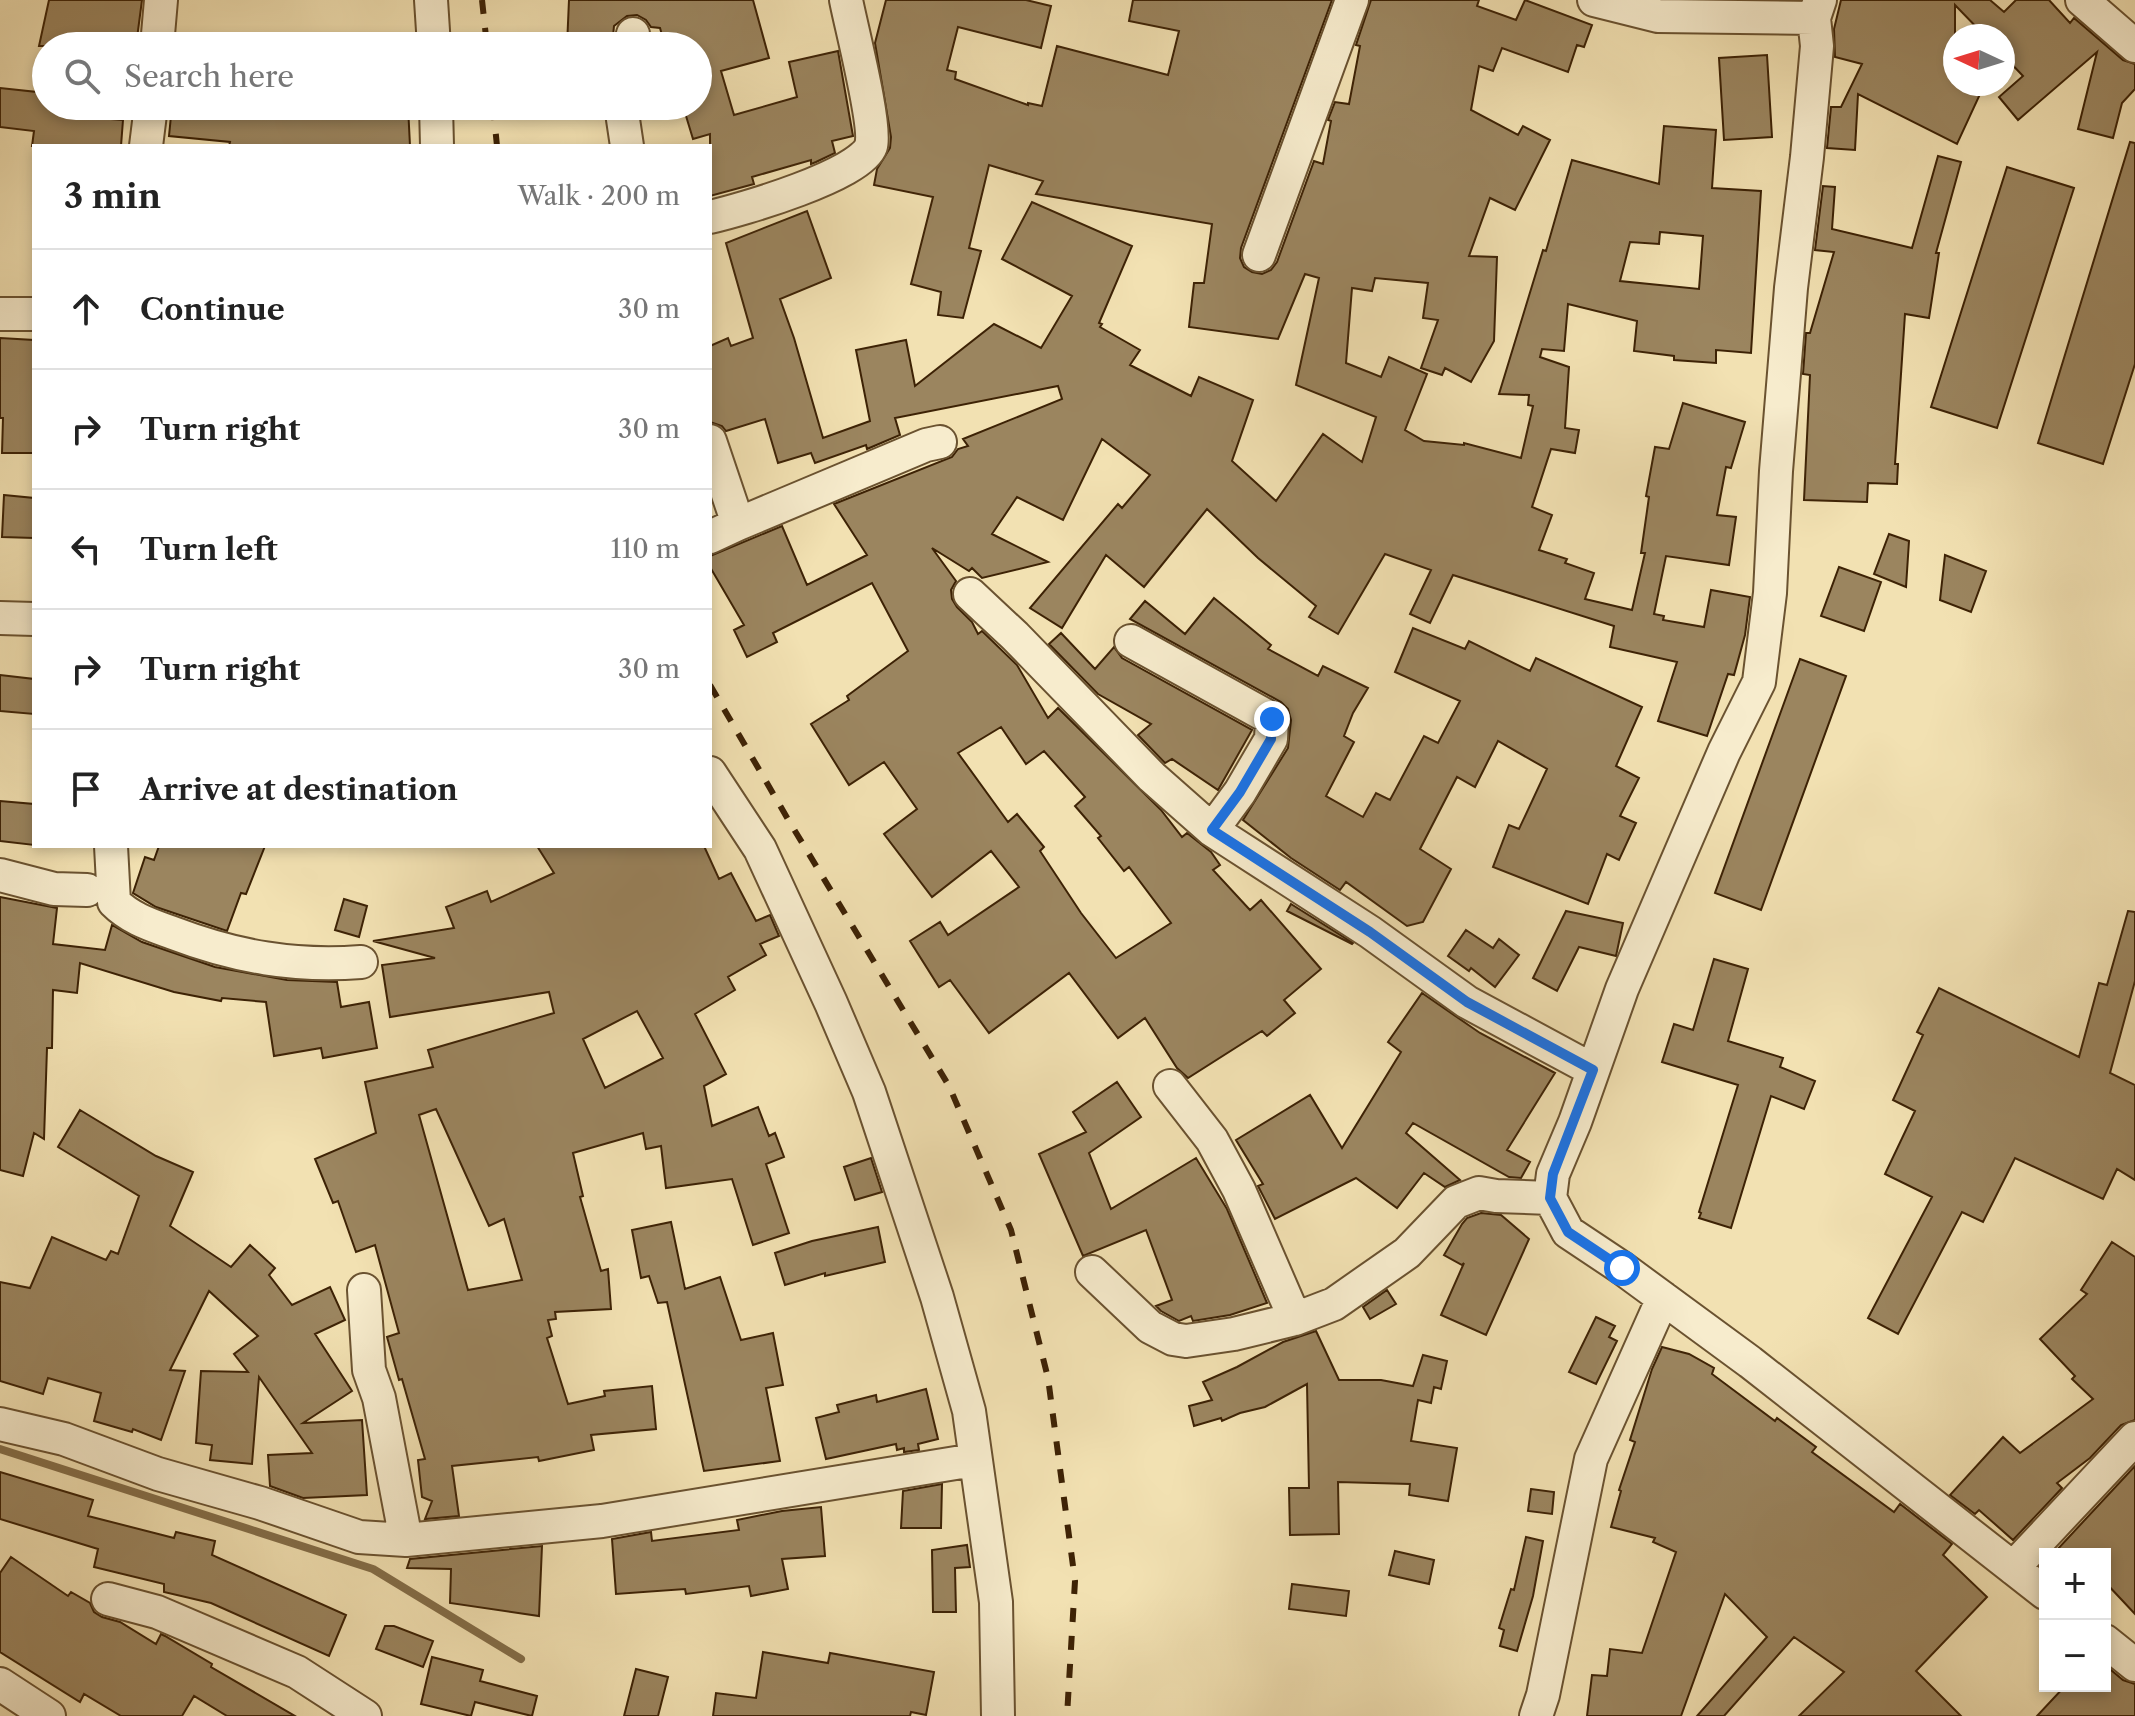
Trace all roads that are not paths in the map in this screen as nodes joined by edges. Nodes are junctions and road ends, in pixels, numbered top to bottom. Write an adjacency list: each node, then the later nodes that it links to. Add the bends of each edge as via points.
1 (161, 0): 8 (street)
2 (431, 0): 9 (street)
3 (846, 0): 17 (street, via 871,146 825,181)
4 (1352, 0): 18 (street)
5 (1594, 0): 7 (street, via 1658,16)
6 (2082, 0): 10 (street)
7 (1817, 9): 34 (street, via 1759,682 1628,975)
8 (158, 32)
9 (433, 32)
10 (2130, 32)
11 (149, 120): 14 (street)
12 (436, 120): 15 (street)
13 (623, 120): 16 (street)
14 (146, 144)
15 (437, 144)
16 (627, 144)
17 (712, 216)
18 (1259, 255)
19 (0, 314): 20 (street)
20 (32, 314)
21 (940, 442): 23 (street)
22 (712, 454): 23 (street)
23 (724, 531)
24 (970, 594): 29 (street)
25 (0, 618): 26 (street)
26 (32, 619)
27 (1131, 641): 29 (street, via 1272,719 1271,739)
28 (712, 776): 43 (street, via 760,849 869,1092 937,1297 969,1411)
29 (1212, 830): 34 (street, via 1467,1002)
30 (111, 848): 33 (street, via 114,902 129,916 247,957 324,965)
31 (0, 875): 32 (street, via 54,889)
32 (87, 890)
33 (361, 962)
34 (1593, 1070): 36 (street, via 1553,1174)
35 (1170, 1086): 40 (street, via 1212,1140 1239,1190)
36 (1550, 1198): 39 (street, via 1568,1232); 40 (street, via 1479,1193 1456,1202 1407,1253 1334,1304)
37 (1092, 1272): 40 (street, via 1150,1327 1173,1339 1234,1334)
38 (364, 1290): 44 (street, via 369,1370)
39 (1663, 1298): 45 (street); 54 (street, via 1591,1459)
40 (1295, 1319)
41 (0, 1424): 44 (street, via 64,1439 359,1537)
42 (2135, 1438): 45 (street)
43 (974, 1460): 44 (street, via 602,1521); 53 (street, via 996,1602)
44 (406, 1540)
45 (2013, 1568): 46 (street)
46 (2039, 1588)
47 (108, 1599): 52 (street, via 157,1612 297,1672)
48 (2111, 1646): 49 (street)
49 (2135, 1665)
50 (0, 1684): 51 (street)
51 (35, 1713)
52 (365, 1716)
53 (998, 1716)
54 (1536, 1716)

